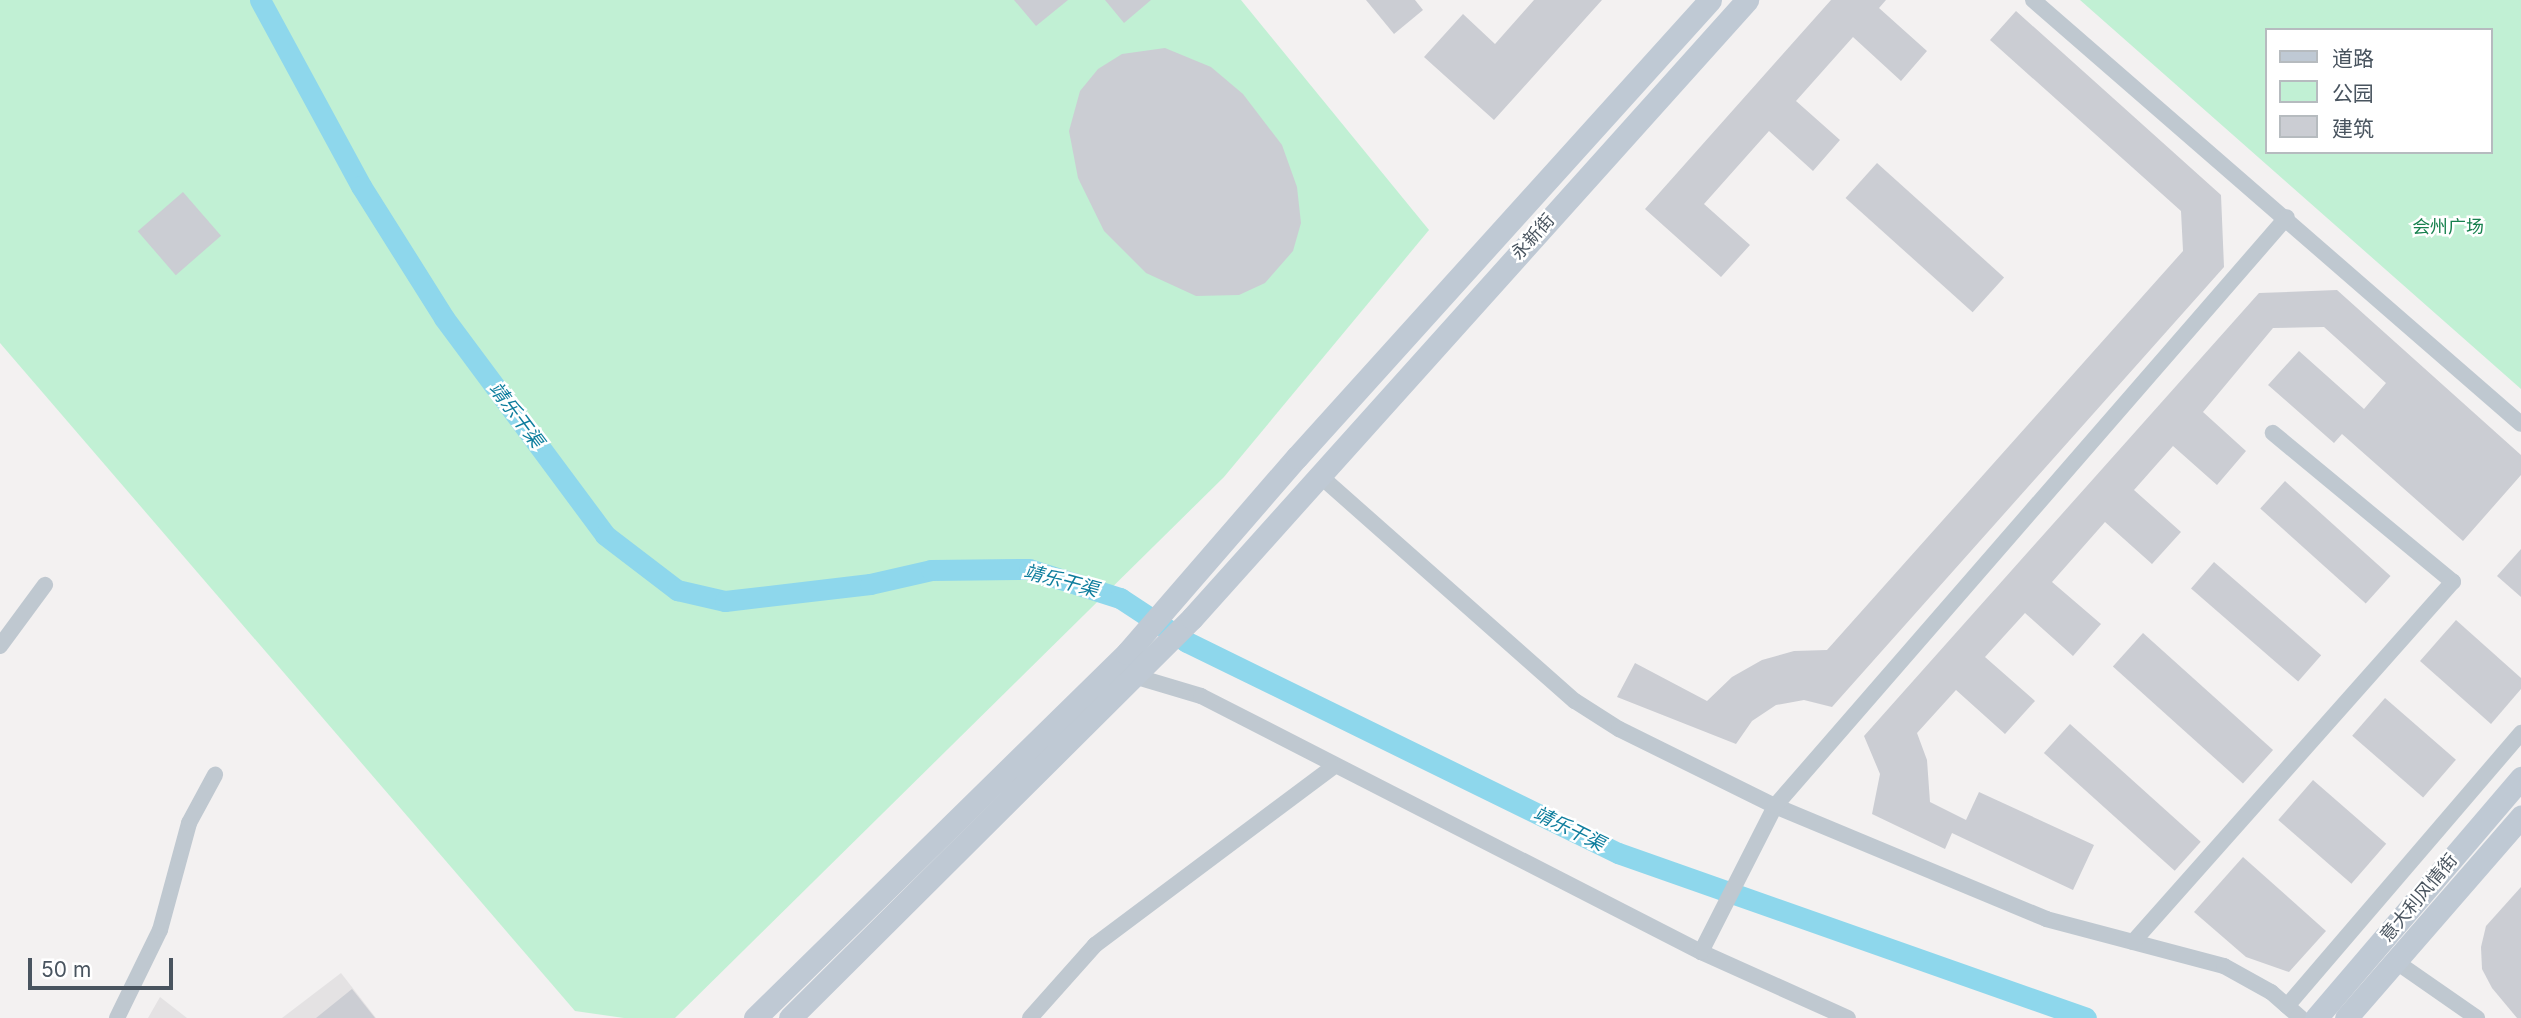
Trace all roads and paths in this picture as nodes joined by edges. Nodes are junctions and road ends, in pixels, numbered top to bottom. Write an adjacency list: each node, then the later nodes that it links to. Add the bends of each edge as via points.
1 (1710, 0): 7 (street, 永新街)
2 (1747, 0): 8 (street, 永新街)
3 (2033, 0): 4 (street)
4 (2287, 217): 5 (street); 16 (street)
5 (2521, 424)
6 (2273, 433): 18 (street, via 2453,582)
7 (1297, 457): 8 (street); 11 (street, 永新街, via 1176,598)
8 (1318, 474): 11 (street, 永新街, via 1192,618); 16 (street, via 1575,701 1619,729)
9 (45, 585): 10 (street)
10 (0, 646)
11 (1136, 665): 13 (street); 23 (street); 24 (street)
12 (2521, 733): 21 (street)
13 (1333, 767): 19 (street); 25 (street, via 1096,945)
14 (215, 775): 22 (street, via 189,823 160,930)
15 (2521, 778): 28 (street, 意大利风情街)
16 (1775, 806): 18 (street, via 2046,919); 19 (street)
17 (2521, 817): 20 (street, 意大利风情街)
18 (2133, 942): 21 (street, via 2224,966)
19 (1701, 952): 26 (street)
20 (2395, 961): 29 (street, 意大利风情街); 30 (street)
21 (2287, 1006): 27 (street)
22 (117, 1018)
23 (755, 1018)
24 (790, 1018)
25 (1030, 1018)
26 (1848, 1018)
27 (2301, 1018)
28 (2316, 1018)
29 (2346, 1018)
30 (2477, 1018)

